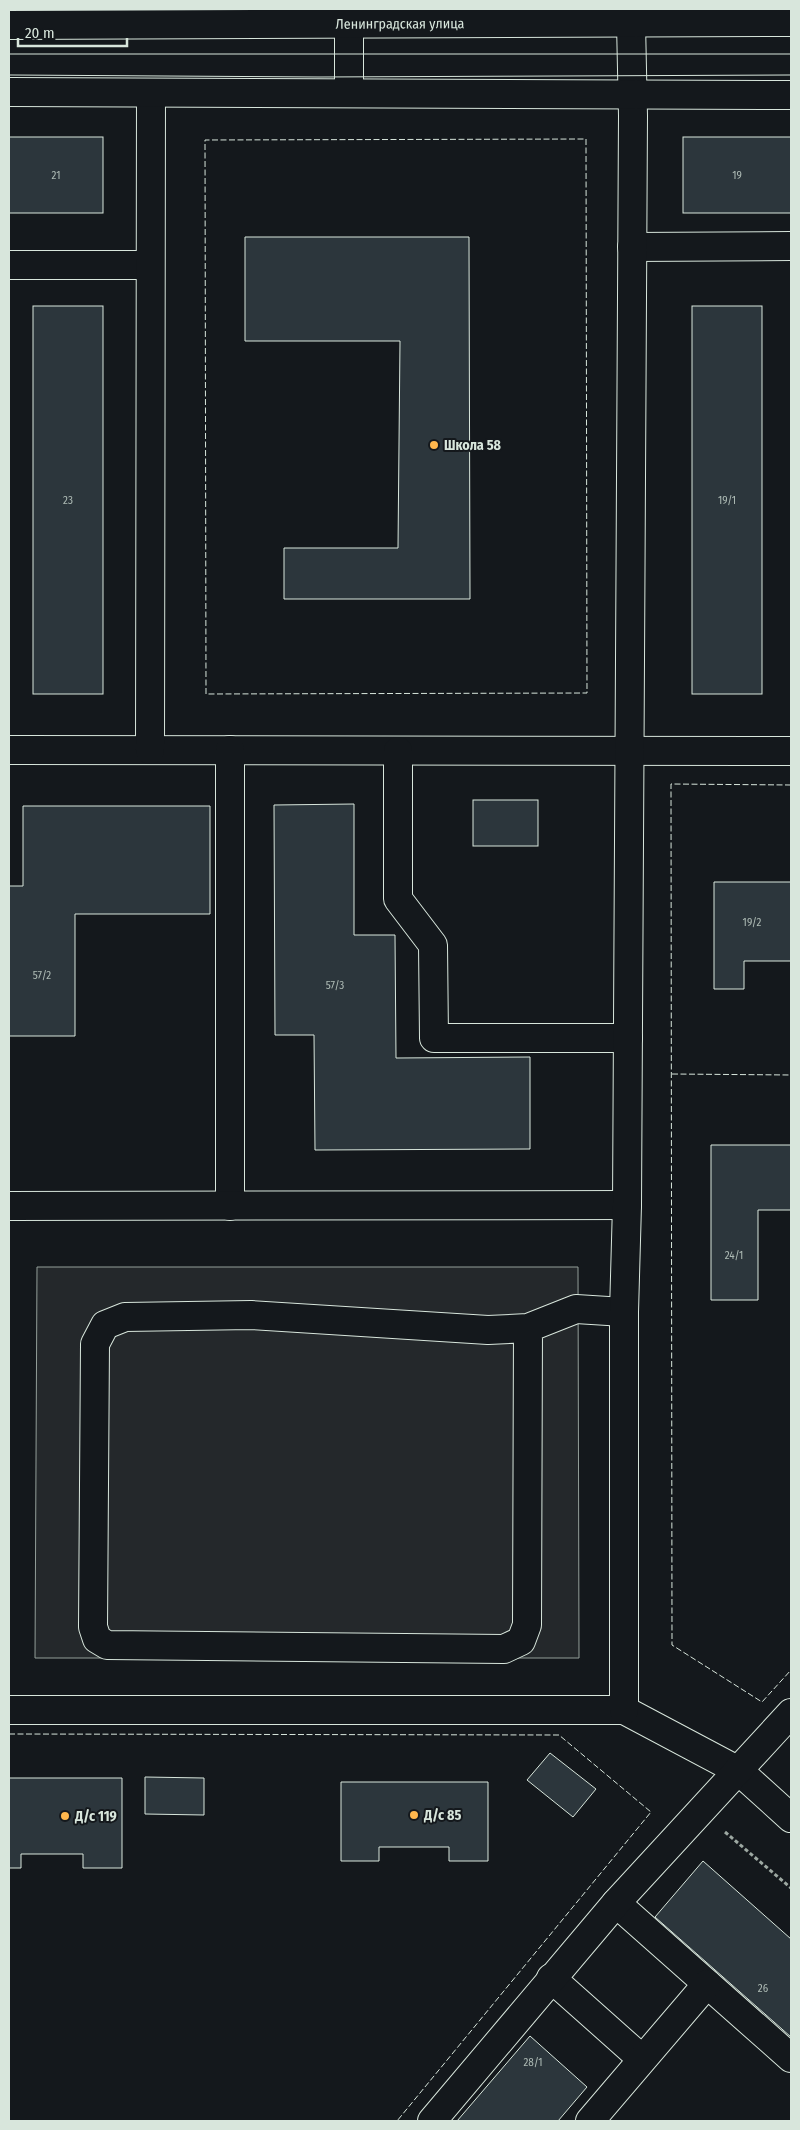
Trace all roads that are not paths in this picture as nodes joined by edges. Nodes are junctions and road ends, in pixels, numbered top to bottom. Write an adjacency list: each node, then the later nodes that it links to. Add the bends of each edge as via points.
1 (349, 16): 3 (main road, Ленинградская улица); 4 (main road, Ленинградская улица); 7 (main road)
2 (791, 22): 3 (main road, Ленинградская улица)
3 (631, 23): 8 (main road)
4 (9, 25)
5 (9, 92): 6 (main road)
6 (151, 93): 7 (main road); 13 (main road)
7 (349, 94): 8 (main road)
8 (633, 95): 9 (main road); 11 (main road)
9 (791, 95)
10 (791, 246): 11 (main road)
11 (632, 247): 18 (main road)
12 (9, 265): 13 (main road)
13 (150, 265): 15 (main road)
14 (9, 750): 15 (main road)
15 (150, 750): 16 (main road)
16 (230, 750): 17 (main road); 23 (main road)
17 (398, 750): 18 (main road); 20 (main road, via 398,899 433,945 434,1038)
18 (628, 750): 19 (main road); 20 (main road)
19 (791, 750)
20 (628, 1038): 21 (main road)
21 (627, 1205): 23 (main road); 24 (main road)
22 (9, 1206): 23 (main road)
23 (230, 1206)
24 (624, 1312): 25 (main road, via 576,1309); 27 (main road)
25 (528, 1328): 25 (main road, via 488,1330 250,1315 125,1317 105,1325 96,1344 93,1627 96,1639 107,1646 504,1649 521,1641 528,1625)
26 (9, 1710): 27 (main road)
27 (624, 1710): 29 (main road)
28 (791, 1713): 29 (main road)
29 (739, 1771): 30 (main road); 31 (main road)
30 (791, 1818)
31 (616, 1903): 32 (main road); 33 (main road)
32 (551, 1978): 35 (main road); 36 (main road)
33 (708, 1984): 34 (main road); 35 (main road)
34 (791, 2058)
35 (642, 2059): 37 (main road)
36 (432, 2121)
37 (590, 2121)

